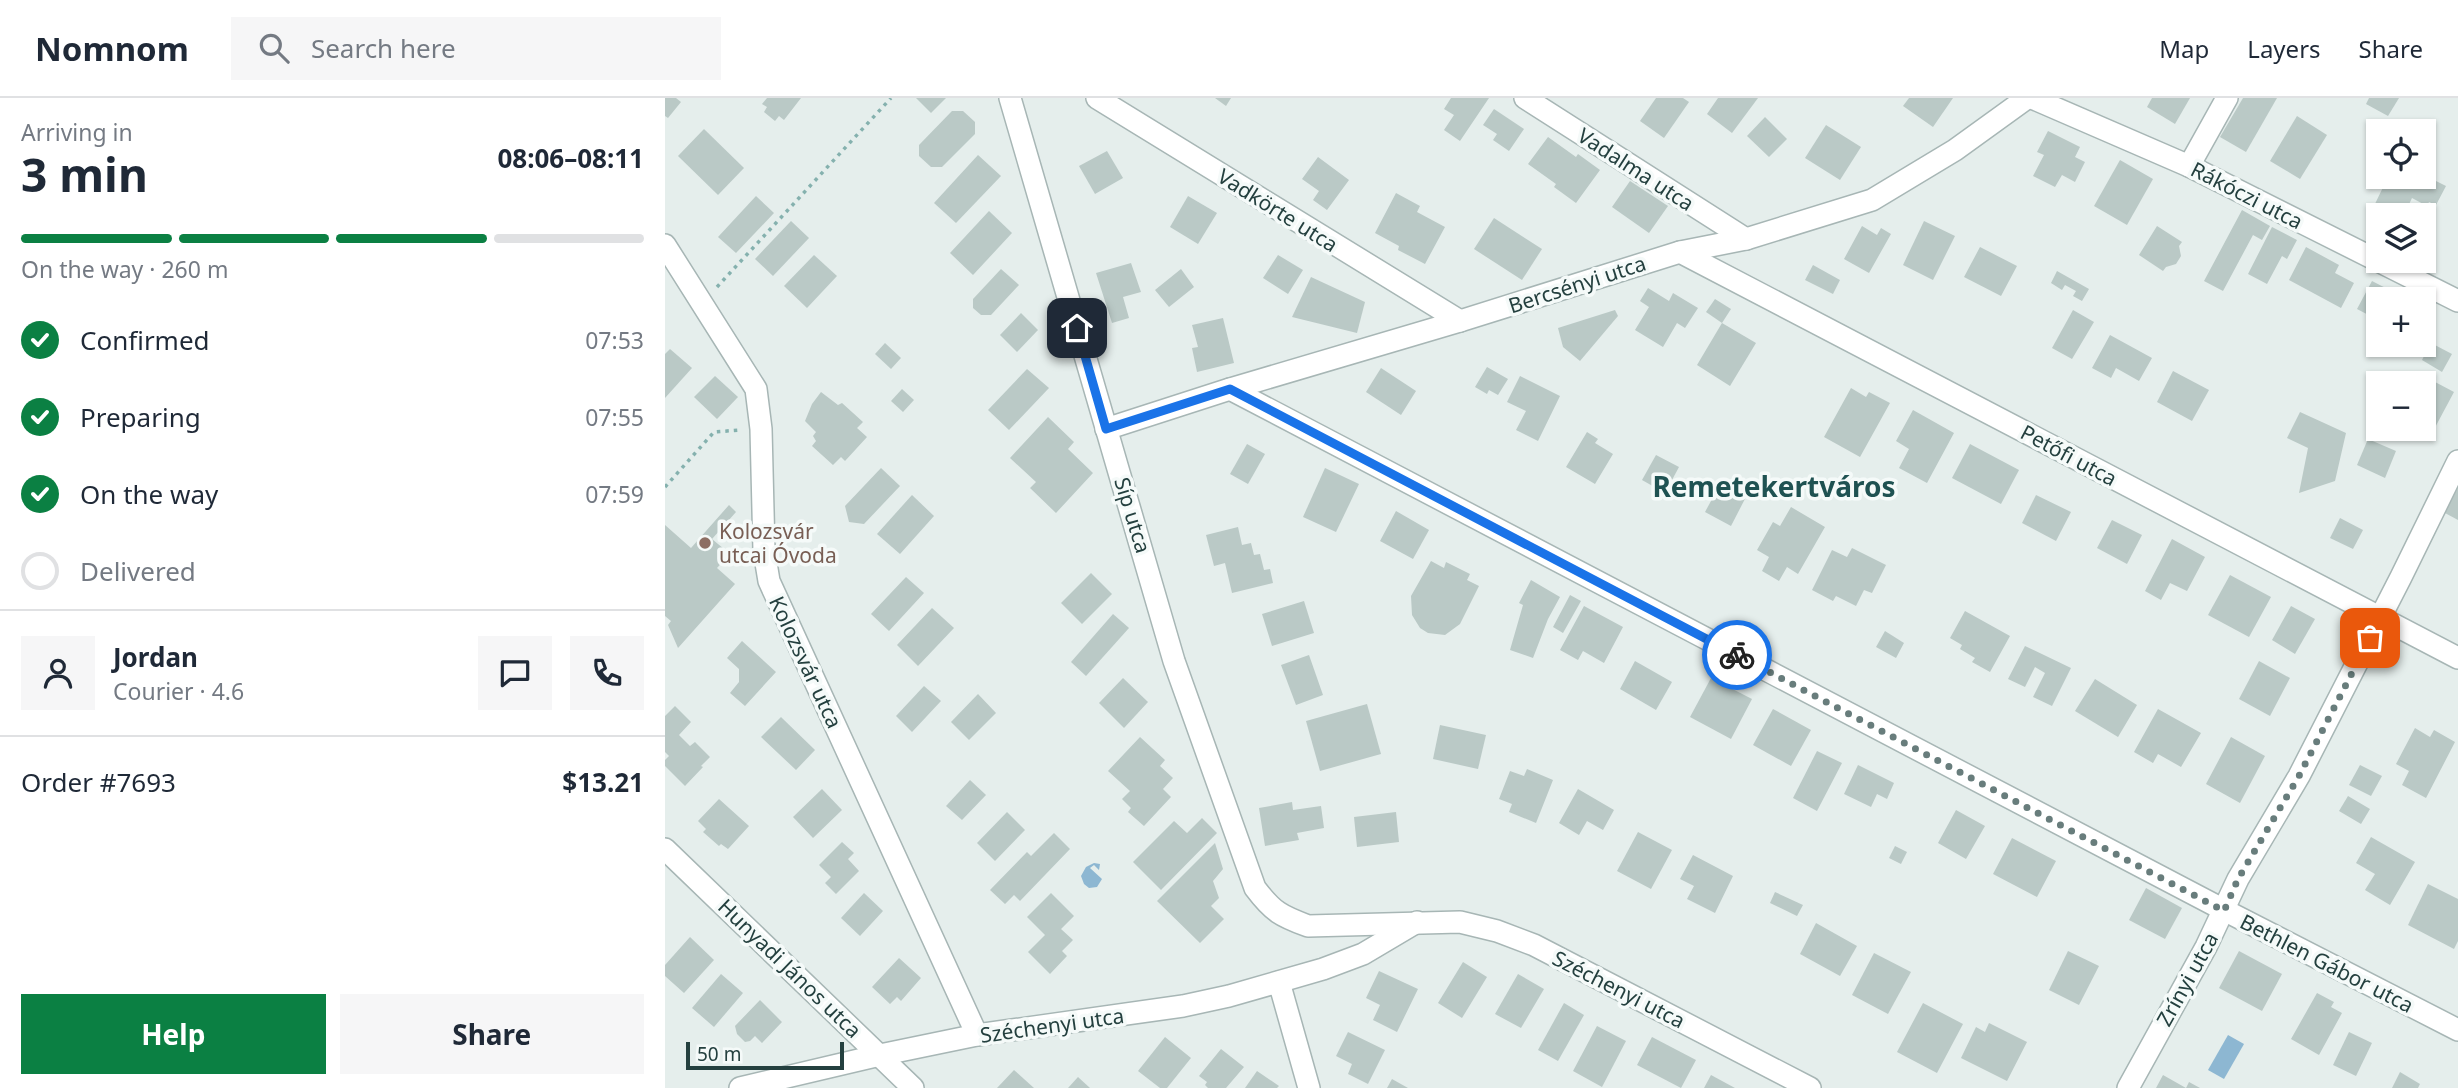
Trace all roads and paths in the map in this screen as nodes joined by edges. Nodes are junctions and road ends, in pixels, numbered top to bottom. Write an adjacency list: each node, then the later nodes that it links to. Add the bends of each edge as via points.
1 (891, 98): 13 (path)
2 (1010, 98): 17 (street, Síp utca)
3 (1097, 98): 14 (street, Vadkörte utca)
4 (1525, 98): 9 (street, Vadalma utca)
5 (2027, 98): 9 (street, Bercsényi utca, via 1955,150 1872,200)
6 (2032, 98): 8 (street, Rákóczi utca)
7 (2227, 98): 8 (street)
8 (2189, 166): 12 (street, Rákóczi utca)
9 (1746, 239): 11 (street, Bercsényi utca)
10 (665, 245): 13 (street, Kolozsvár utca)
11 (1680, 252): 14 (street, Bercsényi utca); 20 (street, Petőfi utca)
12 (2458, 301)
13 (702, 302): 16 (street, Kolozsvár utca, via 756,389)
14 (1460, 321): 15 (street, Bercsényi utca)
15 (1230, 389): 17 (street, Bercsényi utca); 23 (street, Bethlen Gábor utca)
16 (761, 429): 19 (path, via 714,432); 30 (street, Kolozsvár utca, via 769,581)
17 (1106, 429): 24 (street, Síp utca, via 1189,707 1255,888 1269,907)
18 (2458, 461): 20 (street, Zrínyi utca)
19 (665, 487)
20 (2381, 617): 21 (street, Petőfi utca); 23 (street, Zrínyi utca)
21 (2458, 658)
22 (665, 849): 31 (street, Hunyadi János utca)
23 (2224, 911): 29 (street, Bethlen Gábor utca); 36 (street, Zrínyi utca)
24 (1285, 917): 26 (street, Széchenyi utca, via 1308,926)
25 (1418, 922): 26 (street, Széchenyi utca); 27 (street, Széchenyi utca); 35 (street, Széchenyi utca, via 1460,922 1534,945)
26 (1364, 923): 27 (street, via 1372,932 1372,943)
27 (1363, 954): 28 (street, Széchenyi utca)
28 (1279, 982): 30 (street, Széchenyi utca, via 1183,1006); 34 (street)
29 (2458, 1030)
30 (977, 1035): 31 (street, Széchenyi utca)
31 (880, 1055): 32 (street, Széchenyi utca); 33 (street, Hunyadi János utca)
32 (740, 1088)
33 (913, 1088)
34 (1310, 1088)
35 (1810, 1088)
36 (2128, 1088)

